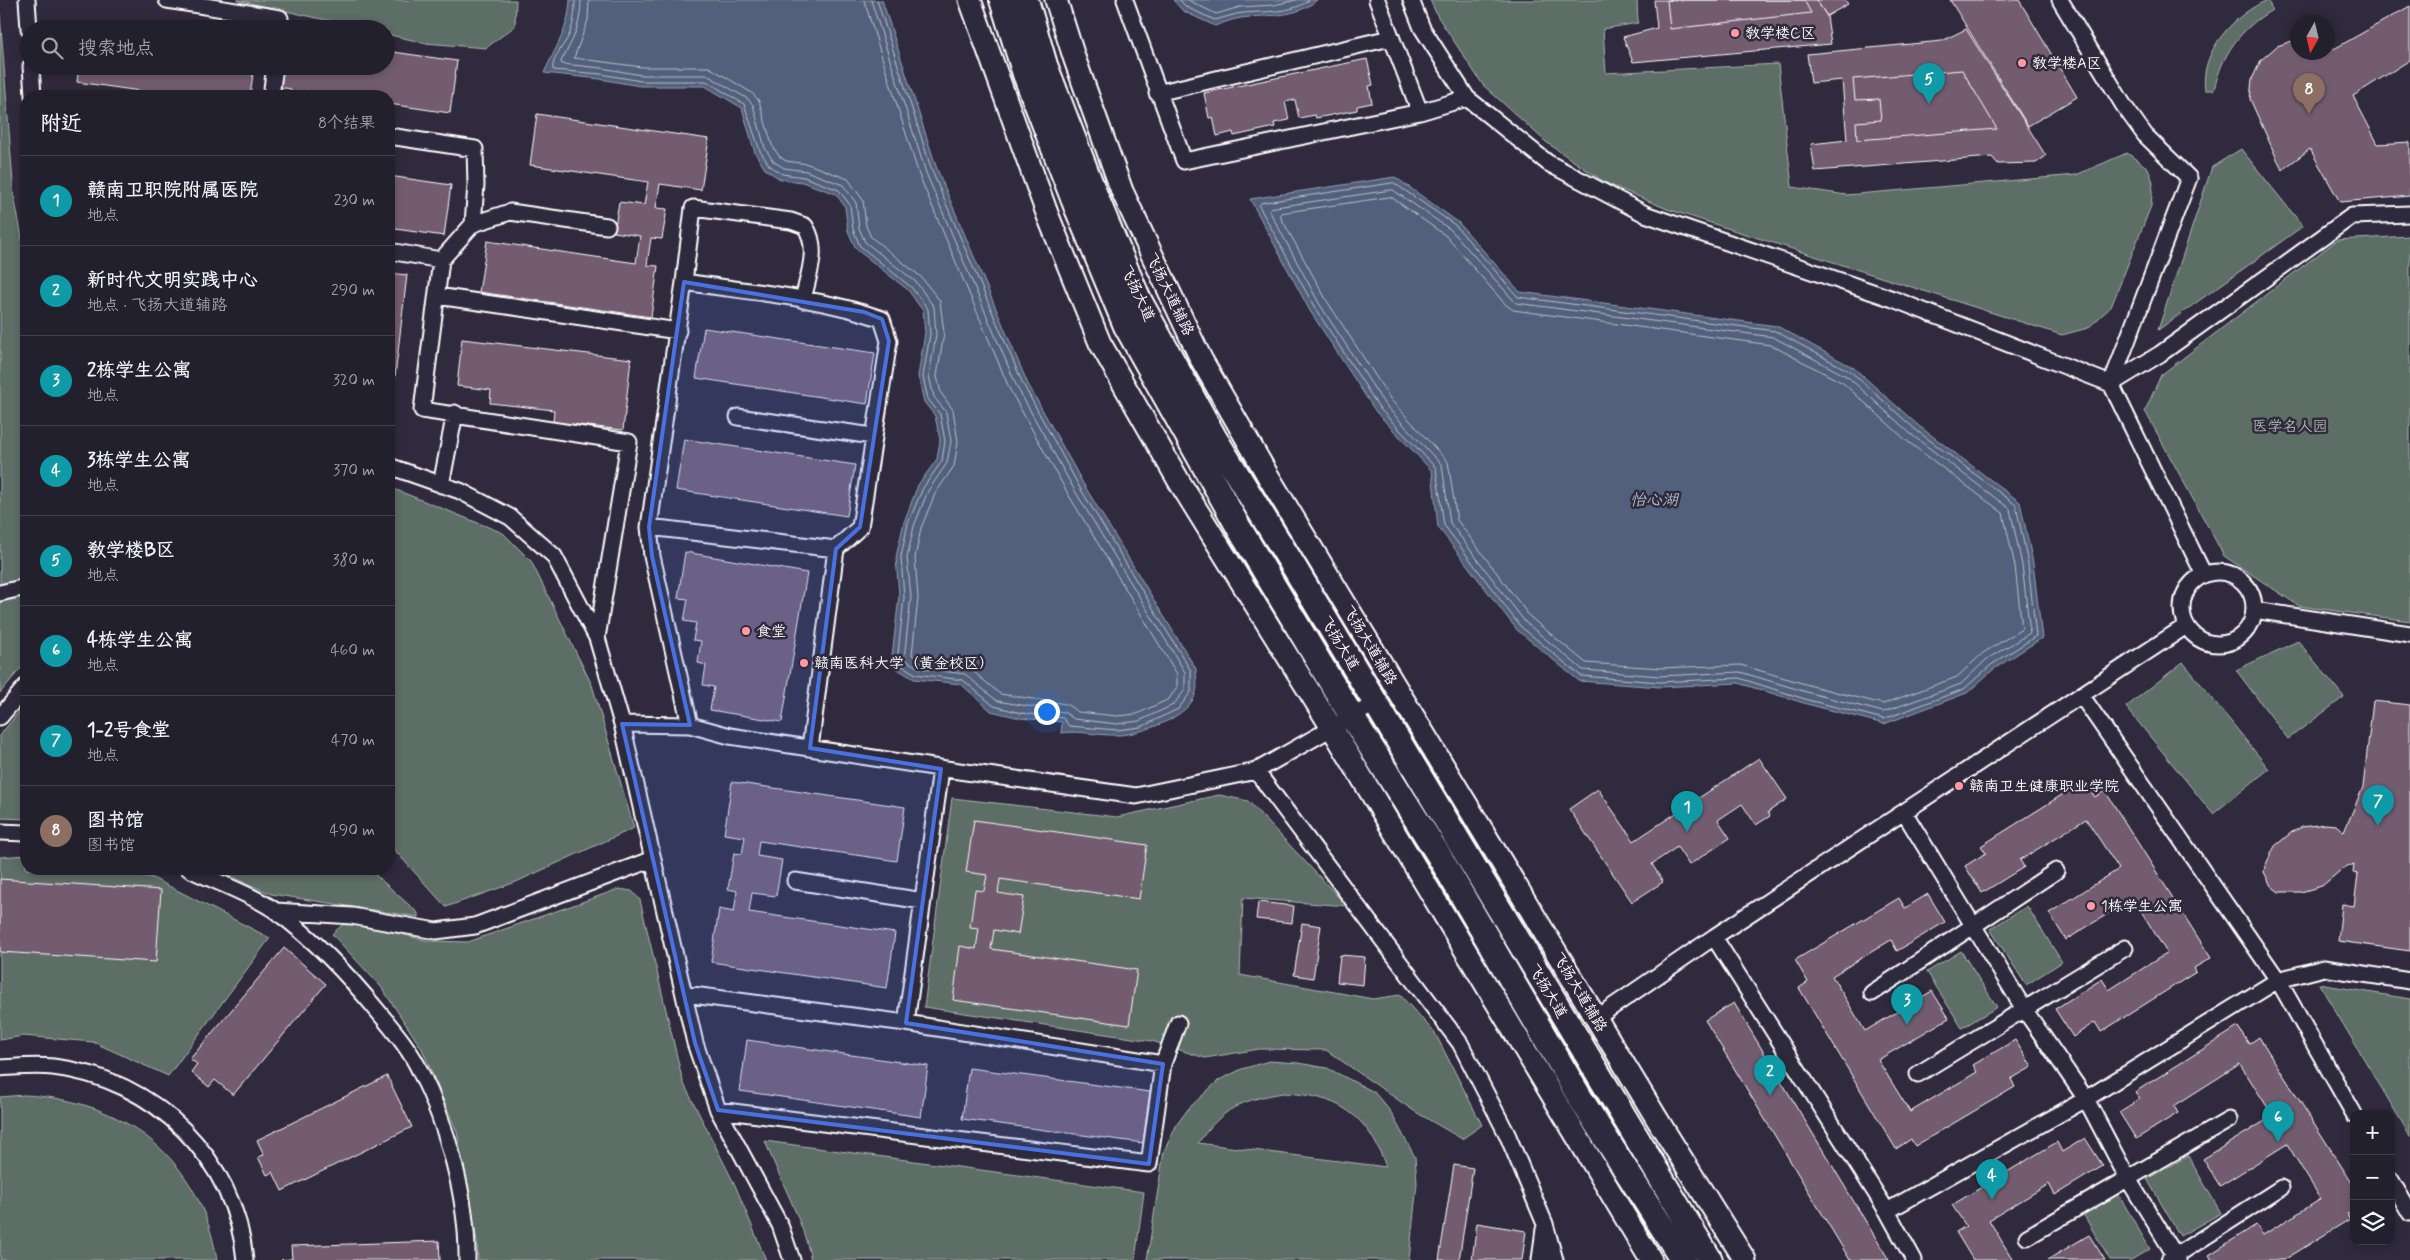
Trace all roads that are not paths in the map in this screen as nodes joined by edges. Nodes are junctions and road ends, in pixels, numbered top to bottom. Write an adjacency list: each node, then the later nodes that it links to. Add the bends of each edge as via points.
1 (27, 0): 11 (street)
2 (167, 0): 12 (street)
3 (970, 0): 39 (street, via 1048,216 1100,343)
4 (1002, 0): 42 (main road, 飞扬大道, via 1025,74 1126,326)
5 (1026, 0): 29 (main road, 飞扬大道, via 1045,65)
6 (1056, 0): 32 (street, 飞扬大道辅路, via 1122,192)
7 (1125, 0): 18 (street)
8 (1377, 0): 13 (street)
9 (1411, 0): 19 (street, via 1422,28)
10 (2060, 0): 33 (street, via 2135,120 2189,178)
11 (28, 20)
12 (280, 20)
13 (1390, 38): 18 (street); 20 (street)
14 (32, 75): 16 (street)
15 (274, 75): 17 (street)
16 (33, 90)
17 (272, 90)
18 (1157, 93): 20 (street, via 1184,161)
19 (1467, 98): 20 (street); 33 (street, via 1548,163 1645,214 1893,299)
20 (1420, 112)
21 (395, 137): 23 (street, via 475,149)
22 (2410, 214): 33 (street, via 2352,216 2160,354)
23 (472, 224): 24 (street, via 510,212); 26 (street)
24 (607, 226)
25 (395, 252): 26 (street)
26 (441, 260): 28 (street)
27 (684, 282): 30 (street); 30 (street, via 694,208 791,221 805,226 812,236 813,250); 31 (street)
28 (437, 296): 31 (street); 34 (street, via 422,410)
29 (1138, 298): 32 (street); 44 (main road, 飞扬大道, via 1214,437)
30 (803, 300): 36 (street, via 864,312 882,319 889,341)
31 (678, 331): 41 (street)
32 (1201, 359): 38 (street, 飞扬大道辅路)
33 (2111, 384): 45 (street)
34 (455, 414): 40 (street); 51 (street, via 628,442)
35 (738, 417): 36 (street)
36 (873, 436): 43 (street, via 860,527)
37 (395, 468): 40 (street)
38 (1268, 476): 44 (street); 77 (street, 飞扬大道辅路)
39 (1180, 483): 42 (street); 59 (street)
40 (441, 485): 51 (street, via 460,491 510,517 554,556)
41 (649, 527): 43 (street); 58 (street, via 652,556)
42 (1239, 528): 56 (main road, 飞扬大道)
43 (836, 549): 60 (street)
44 (1291, 562): 54 (main road, 飞扬大道)
45 (2204, 574): 48 (street, via 2217,572 2240,580 2249,589); 49 (street, via 2186,591 2182,602)
46 (20, 588): 47 (street)
47 (0, 593)
48 (2254, 610): 49 (street, via 2246,631 2227,644 2205,642); 50 (street)
49 (2186, 626): 53 (street)
50 (2410, 634)
51 (598, 638): 57 (street)
52 (20, 693): 55 (street)
53 (2081, 695): 63 (street); 79 (street)
54 (1376, 703): 56 (street); 71 (main road, 飞扬大道)
55 (0, 717)
56 (1352, 717): 59 (street); 66 (main road, 飞扬大道)
57 (622, 724): 58 (street); 67 (street)
58 (690, 725): 60 (street, via 730,736)
59 (1332, 728): 62 (street); 76 (street)
60 (810, 748): 61 (street)
61 (941, 769): 62 (street, via 1136,796); 72 (street)
62 (1256, 771): 103 (street, via 1460,1043 1507,1134)
63 (1904, 812): 74 (street); 75 (street)
64 (0, 832): 65 (street)
65 (20, 833)
66 (1438, 854): 76 (street); 92 (main road, 飞扬大道)
67 (653, 859): 73 (street, via 475,926 436,930 352,916); 82 (street)
68 (2056, 871): 74 (street)
69 (201, 875): 73 (street)
70 (795, 880): 72 (street)
71 (1488, 890): 77 (street); 101 (main road, 飞扬大道)
72 (923, 901): 85 (street)
73 (276, 911): 107 (street, via 344,969 396,1033 420,1069 451,1156 462,1206)
74 (1973, 926): 81 (street); 83 (street)
75 (1714, 936): 84 (street); 100 (street)
76 (1460, 946): 87 (street)
77 (1553, 946): 84 (street, 飞扬大道辅路)
78 (2125, 948): 83 (street)
79 (2278, 980): 80 (street, via 2324,968); 91 (street); 94 (street)
80 (2410, 981)
81 (1872, 993)
82 (685, 994): 85 (street); 93 (street, via 695,1043)
83 (2024, 1009): 90 (street); 91 (street)
84 (1596, 1018): 96 (street, 飞扬大道辅路)
85 (906, 1023): 88 (street)
86 (1178, 1023): 88 (street)
87 (1532, 1062): 92 (street); 111 (street)
88 (1163, 1064): 93 (street, via 1149,1164)
89 (0, 1068): 106 (street, via 52,1066 70,1070 105,1078 152,1102 192,1137 224,1182 243,1234)
90 (1918, 1074)
91 (2086, 1099): 97 (street); 100 (street)
92 (1582, 1101): 112 (main road, 飞扬大道)
93 (718, 1110): 108 (street, via 780,1225)
94 (2352, 1110)
95 (2229, 1120): 97 (street)
96 (1665, 1132): 101 (street); 114 (street, 飞扬大道辅路)
97 (2128, 1179): 104 (street); 105 (street)
98 (2395, 1187): 102 (street)
99 (2281, 1188): 105 (street)
100 (1887, 1211): 115 (street)
101 (1681, 1213): 113 (main road, 飞扬大道)
102 (2410, 1213)
103 (1545, 1224): 109 (street); 110 (street)
104 (2027, 1237)
105 (2174, 1259)
106 (246, 1260)
107 (468, 1260)
108 (792, 1260)
109 (1540, 1260)
110 (1555, 1260)
111 (1651, 1260)
112 (1683, 1260)
113 (1710, 1260)
114 (1745, 1260)
115 (1914, 1260)

